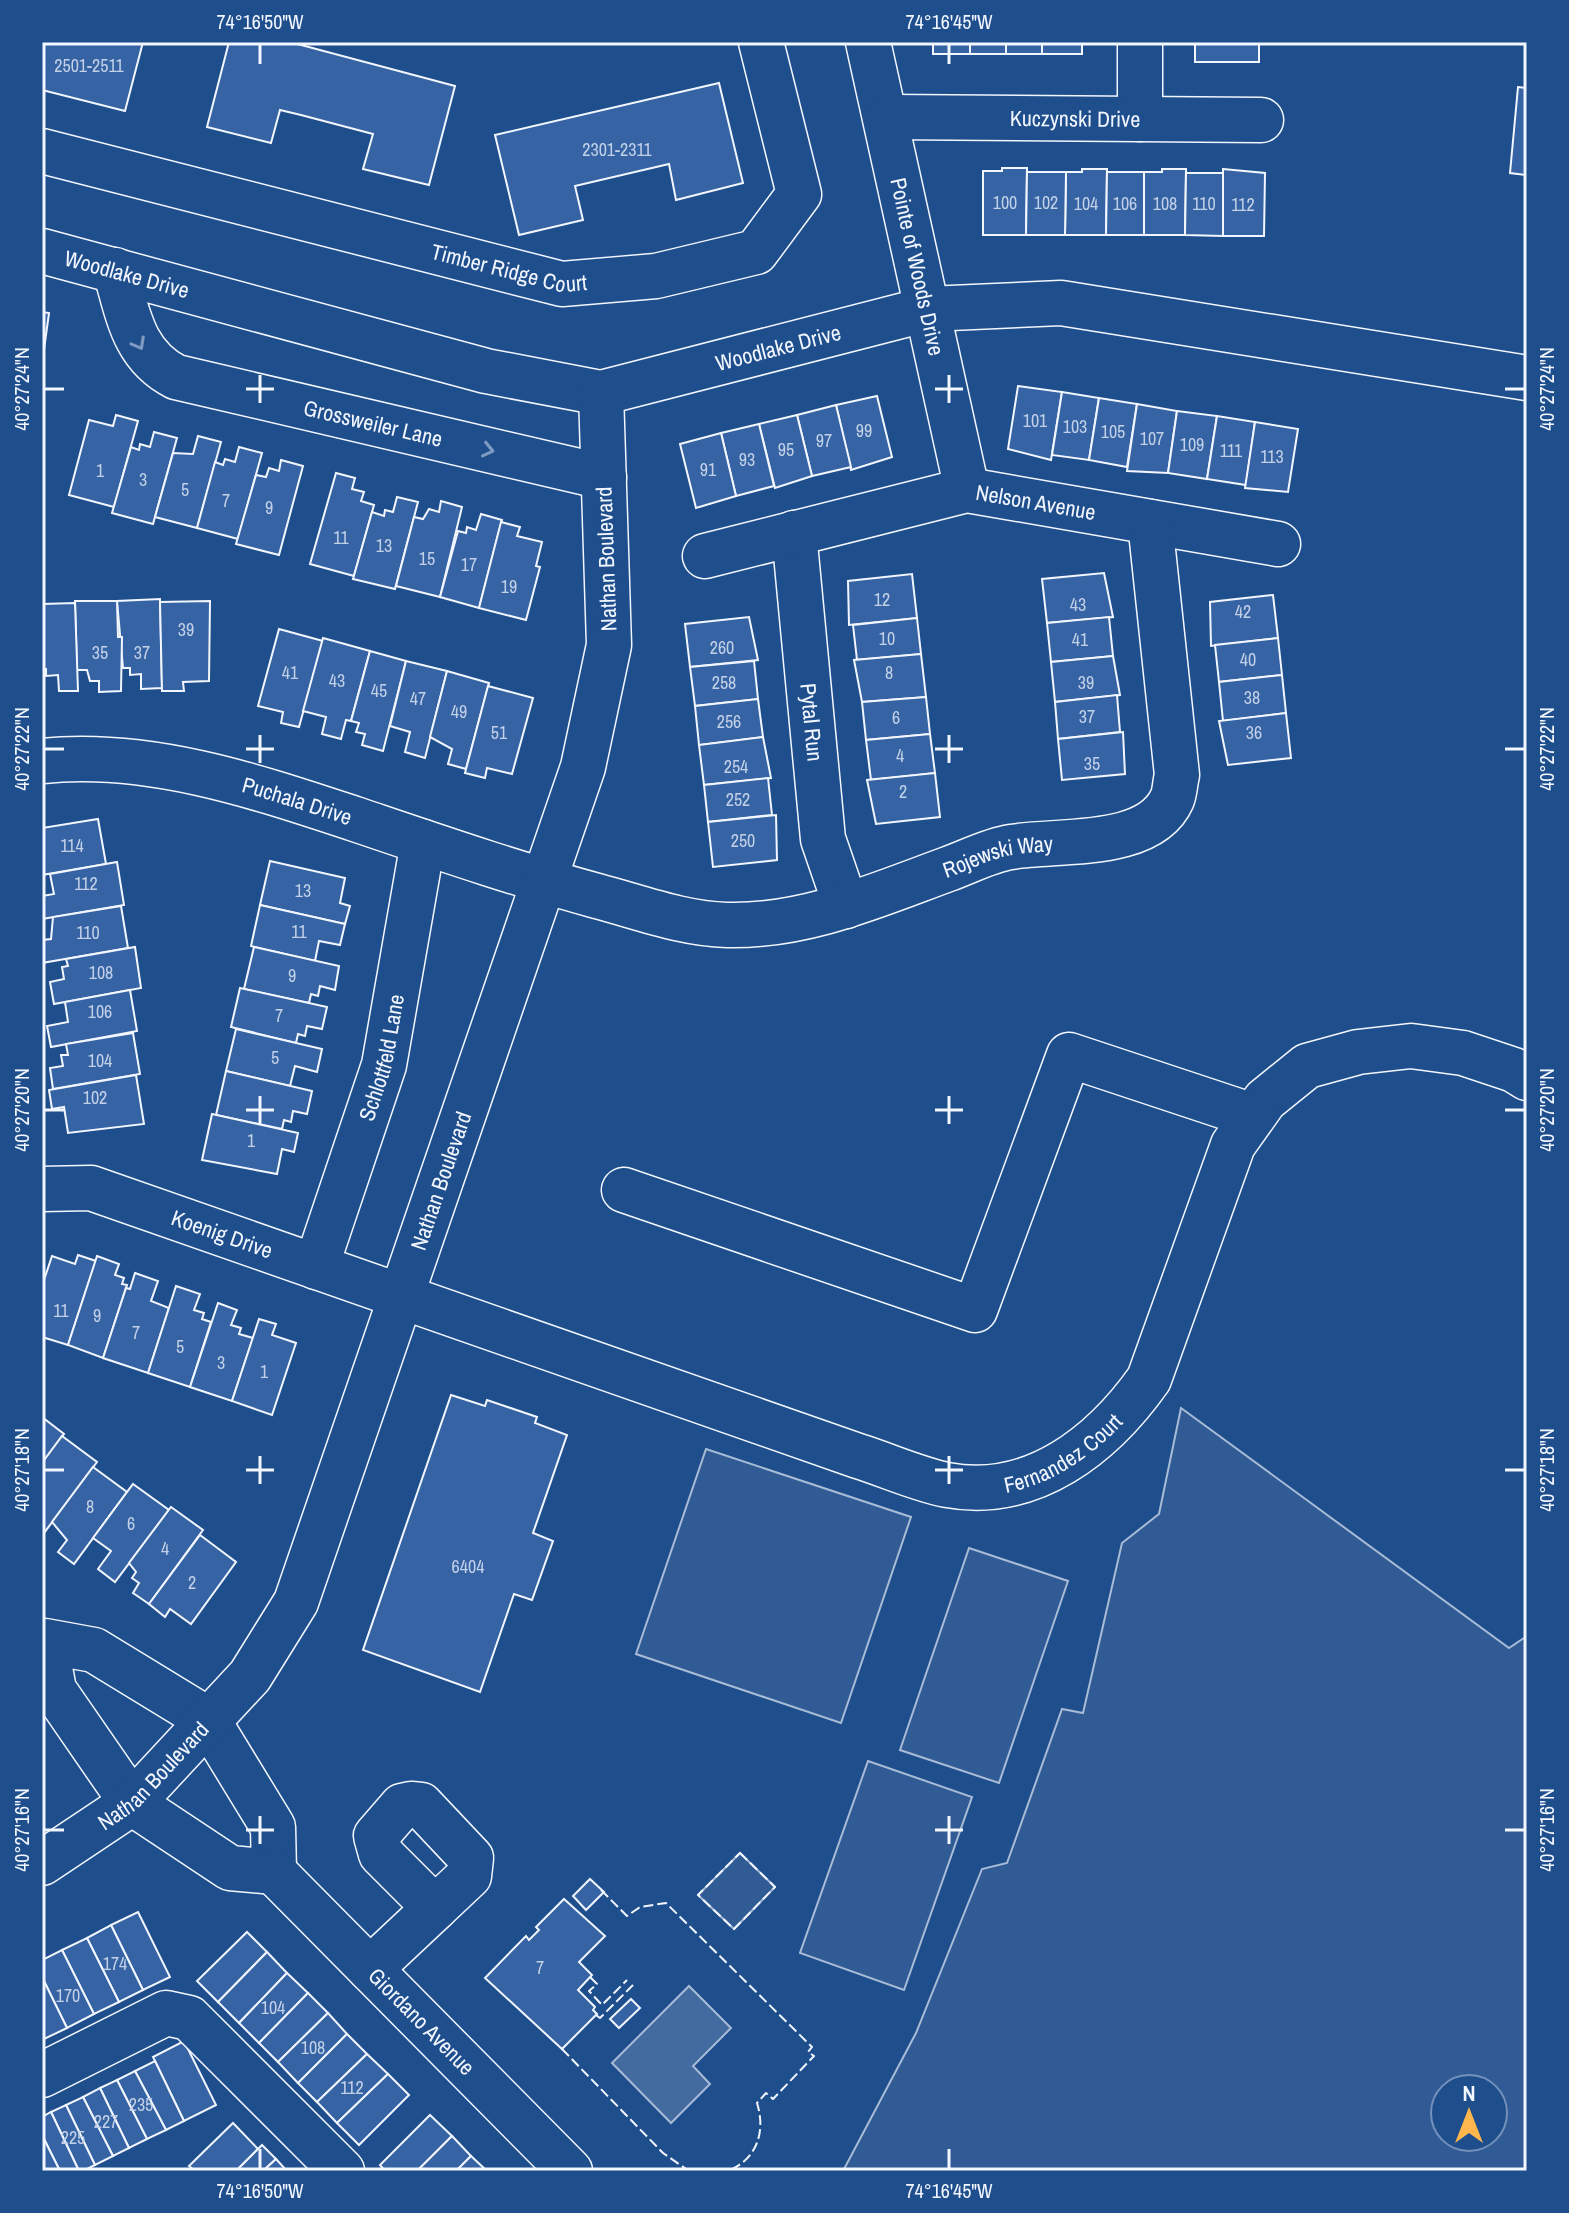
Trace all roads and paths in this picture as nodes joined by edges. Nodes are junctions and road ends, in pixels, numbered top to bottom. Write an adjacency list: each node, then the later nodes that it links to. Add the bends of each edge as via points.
1 (761, 42): 7 (street, Timber Ridge Court, via 799,194 756,252 656,276 562,284)
2 (868, 42): 4 (street, Pointe of Woods Drive)
3 (1140, 42): 5 (street)
4 (887, 117): 5 (street, Kuczynski Drive); 10 (street, Pointe of Woods Drive)
5 (1140, 119): 6 (street, Kuczynski Drive)
6 (1261, 120)
7 (42, 151)
8 (42, 251): 9 (street, Woodlake Drive)
9 (115, 270): 12 (street, Woodlake Drive, via 486,371); 13 (street, Grossweiler Lane, one-way to 13, via 135,339 150,361 176,377)
10 (928, 309): 11 (street, Woodlake Drive, via 1061,303); 12 (street, Woodlake Drive); 14 (street, Pointe of Woods Drive)
11 (1527, 378)
12 (601, 393): 13 (street, Nathan Boulevard)
13 (604, 477): 21 (street, Nathan Boulevard, via 609,645 583,767)
14 (967, 490): 15 (street, Nelson Avenue); 16 (street, Nelson Avenue)
15 (1150, 522): 17 (street, Nelson Avenue); 22 (street, Rojewski Way, via 1177,775 1172,799 1157,819 1136,832 1008,847)
16 (794, 533): 18 (street, Nelson Avenue); 22 (street, Pytal Run, via 823,839)
17 (1278, 544)
18 (705, 556)
19 (42, 761): 20 (street, Puchala Drive, via 117,761 181,769)
20 (423, 842): 21 (street, Puchala Drive); 27 (street, Schlottfeld Lane, via 384,1065)
21 (546, 882): 22 (street, Rojewski Way, via 724,925 764,925); 28 (street, Nathan Boulevard)
22 (846, 906)
23 (1527, 1078): 24 (street, Fernandez Court, via 1463,1053 1411,1046 1358,1052 1307,1066)
24 (1253, 1116): 26 (street, via 1069,1055 975,1310); 28 (street, Fernandez Court, via 1233,1145 1149,1379 1097,1441 1029,1480 988,1487 947,1485)
25 (42, 1189): 27 (street, Koenig Drive, via 91,1188)
26 (624, 1190)
27 (316, 1267): 28 (street, Koenig Drive)
28 (400, 1297): 30 (street, Nathan Boulevard, via 296,1602 250,1676)
29 (43, 1640): 30 (street, via 94,1650); 31 (street, via 54,1690)
30 (207, 1719): 31 (street, Nathan Boulevard); 33 (street, via 273,1827)
31 (132, 1803): 32 (street, Nathan Boulevard); 33 (street, via 230,1868)
32 (42, 1863)
33 (274, 1872): 35 (street, Giordano Avenue)
34 (435, 1908): 35 (street)
35 (370, 1969): 38 (street, Giordano Avenue)
36 (42, 2075): 37 (street, via 166,2013 189,2018)
37 (342, 2171)
38 (570, 2171)

